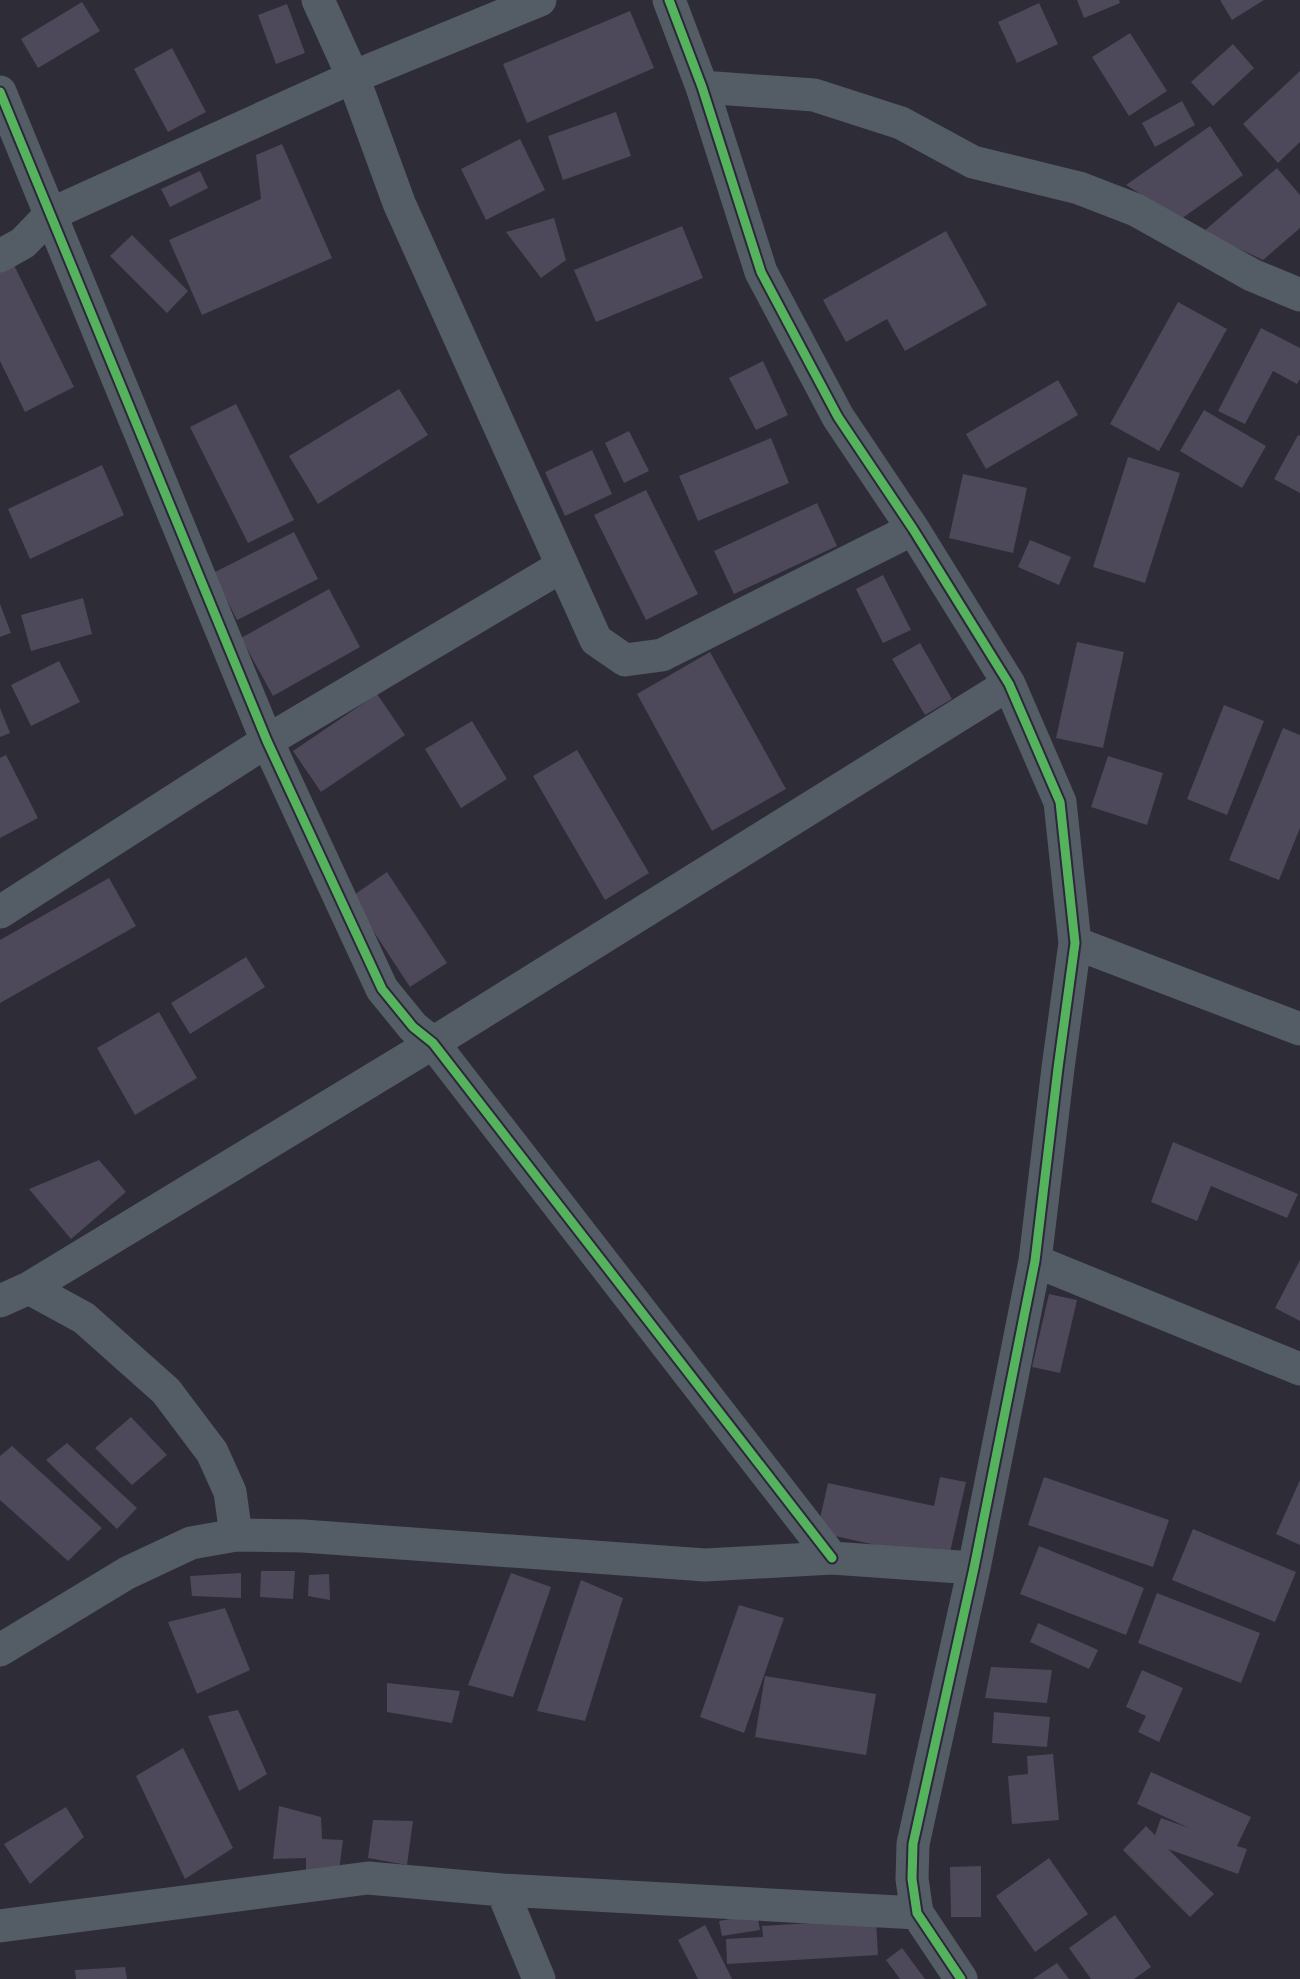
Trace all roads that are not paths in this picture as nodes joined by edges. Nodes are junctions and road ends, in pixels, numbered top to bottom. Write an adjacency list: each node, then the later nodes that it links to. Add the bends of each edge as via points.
1 (318, 0): 4 (street)
2 (540, 0): 4 (street)
3 (669, 0): 5 (street)
4 (353, 77): 7 (street); 11 (street, via 399,203)
5 (702, 87): 9 (street, via 814,95 901,123 973,162 1079,188 1136,210 1252,275); 10 (street, via 761,272 838,417)
6 (0, 92): 7 (street)
7 (51, 214): 8 (street, via 23,243); 13 (street)
8 (0, 256)
9 (1300, 295)
10 (913, 529): 11 (street, via 662,655 625,660 596,640); 12 (street)
11 (562, 566): 13 (street)
12 (1009, 684): 15 (street, via 1060,802); 17 (street)
13 (267, 741): 14 (street); 17 (street, via 382,989 413,1027)
14 (0, 912)
15 (1075, 943): 16 (street); 18 (street)
16 (1300, 1029)
17 (433, 1043): 19 (street); 23 (street)
18 (1035, 1261): 21 (street); 24 (street)
19 (29, 1288): 20 (street); 22 (street, via 84,1318 166,1391 212,1452 230,1491)
20 (0, 1301)
21 (1300, 1368)
22 (236, 1535): 23 (street, via 303,1536 705,1565); 25 (street, via 191,1543 127,1572)
23 (832, 1558): 24 (street)
24 (974, 1568): 27 (street, via 913,1844 912,1879)
25 (0, 1650)
26 (502, 1890): 27 (street); 28 (street, via 368,1878); 29 (street)
27 (917, 1913): 30 (street)
28 (0, 1926)
29 (539, 1979)
30 (961, 1979)

